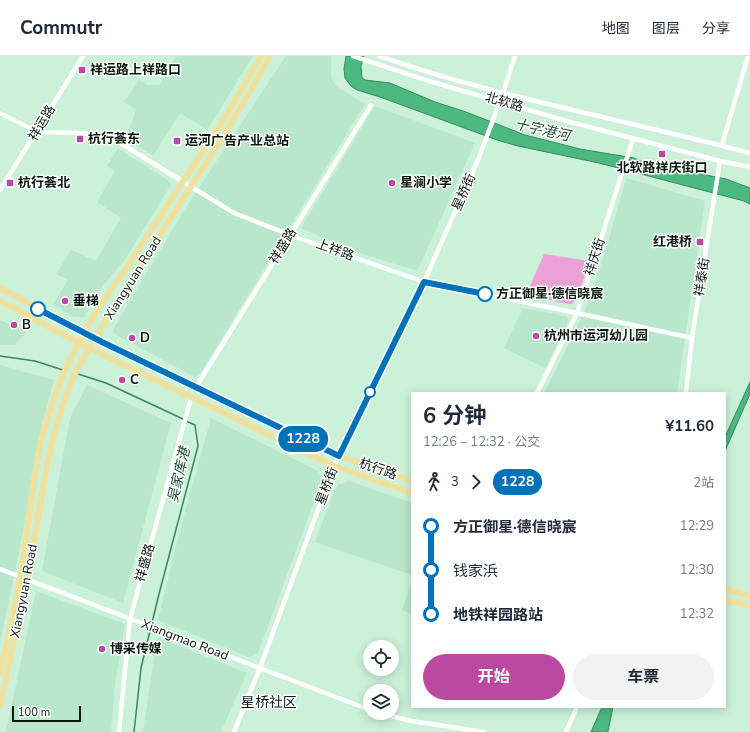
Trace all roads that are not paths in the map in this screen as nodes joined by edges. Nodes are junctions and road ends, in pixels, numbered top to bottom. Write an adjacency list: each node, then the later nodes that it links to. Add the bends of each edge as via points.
1 (83, 56): 12 (street, 祥运路)
2 (261, 56): 18 (main road, Xiangyuan Road)
3 (270, 56): 19 (main road, Xiangyuan Road)
4 (353, 56): 9 (street, 北软路)
5 (379, 56): 8 (street, 北软路)
6 (515, 56): 8 (street, 星桥街)
7 (748, 56): 14 (street)
8 (503, 93): 9 (street, 星桥街); 14 (street, 北软路)
9 (500, 101): 13 (street, 北软路); 22 (street, 星桥街, via 478,160)
10 (370, 105): 21 (street, 祥盛路)
11 (0, 113): 12 (street, 上祥路)
12 (37, 132): 18 (street, 上祥路, via 82,133 112,138); 20 (street, 祥运路)
13 (633, 139): 16 (street, 北软路); 25 (street, 祥庆街)
14 (722, 145): 15 (street, 北软路)
15 (750, 153)
16 (720, 161): 17 (street, 北软路); 28 (street, 祥泰街)
17 (750, 167)
18 (183, 182): 19 (street, 上祥路); 26 (main road, Xiangyuan Road)
19 (191, 187): 21 (street, 上祥路, via 234,213); 27 (main road, Xiangyuan Road)
20 (0, 190)
21 (290, 234): 22 (street, 上祥路); 31 (street, 祥盛路)
22 (424, 282): 25 (street, 上祥路); 35 (street, 星桥街)
23 (0, 288): 26 (main road, 杭行路)
24 (0, 301): 29 (main road, 杭行路)
25 (577, 313): 28 (street, 上祥路); 32 (street, 祥庆街)
26 (84, 332): 27 (main road, 杭行路); 29 (main road, Xiangyuan Road)
27 (96, 338): 30 (main road, Xiangyuan Road); 31 (main road, 杭行路)
28 (692, 338): 33 (street, 祥泰街)
29 (79, 342): 30 (main road, 杭行路); 40 (main road, Xiangyuan Road, via 59,383 42,437)
30 (90, 348): 34 (main road, 杭行路); 41 (main road, Xiangyuan Road, via 68,391 51,447)
31 (196, 387): 35 (main road, 杭行路)
32 (538, 392)
33 (686, 392)
34 (191, 398): 36 (main road, 杭行路); 46 (street, 祥盛路)
35 (339, 456): 36 (street, 星桥街); 37 (main road, 杭行路)
36 (334, 466): 38 (main road, 杭行路); 47 (street, 星桥街)
37 (411, 481)
38 (411, 493)
39 (0, 569): 40 (street, Xiangmao Road)
40 (21, 578): 41 (street, Xiangmao Road); 48 (main road, Xiangyuan Road)
41 (27, 580): 46 (street, Xiangmao Road); 49 (main road, Xiangyuan Road)
42 (726, 589): 43 (main road)
43 (750, 596)
44 (726, 600): 45 (main road)
45 (750, 606)
46 (130, 619): 47 (street, Xiangmao Road); 53 (street, 祥盛路)
47 (260, 668): 50 (street, Xiangmao Road); 54 (street, 星桥街)
48 (0, 673)
49 (0, 706)
50 (363, 707)
51 (577, 708): 56 (street)
52 (399, 718): 55 (street)
53 (119, 732)
54 (234, 732)
55 (484, 732)
56 (566, 732)

